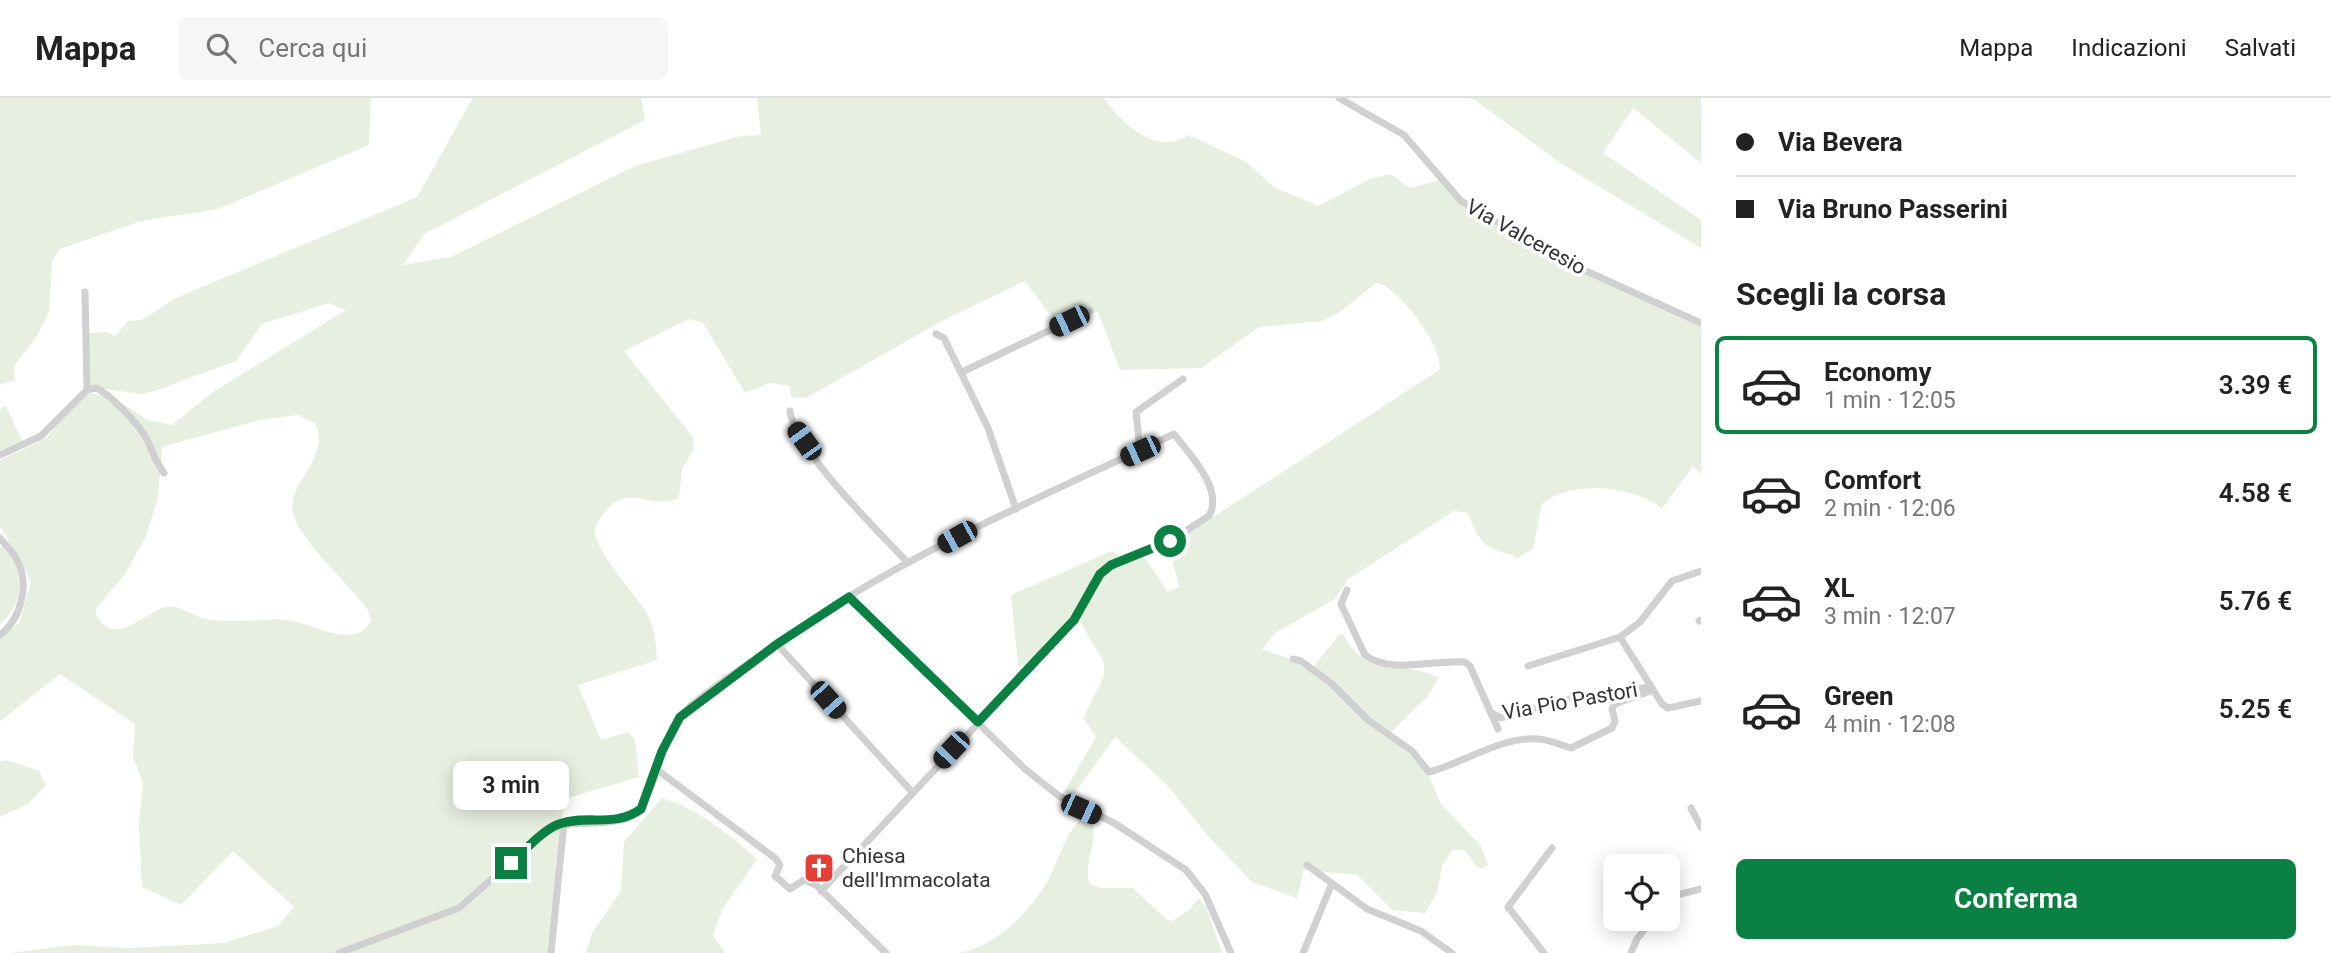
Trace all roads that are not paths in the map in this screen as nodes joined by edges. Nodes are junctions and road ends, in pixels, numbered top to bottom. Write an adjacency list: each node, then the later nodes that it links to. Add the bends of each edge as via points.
1 (1339, 98): 4 (street, Via Valceresio, via 1404,135 1461,201 1562,260)
2 (85, 292): 8 (street)
3 (1090, 311): 6 (street)
4 (1701, 323)
5 (936, 334): 6 (street, via 944,338)
6 (962, 372): 13 (street, via 988,428)
7 (1183, 379): 10 (street, via 1136,412)
8 (86, 390): 11 (street, via 41,436); 12 (street, via 102,391 141,430)
9 (790, 411): 15 (street, via 794,427 825,469)
10 (1140, 451): 13 (street); 27 (street, via 1174,434 1211,488 1209,516 1170,541 1100,574 1074,620)
11 (0, 454)
12 (164, 473)
13 (1016, 509): 15 (street)
14 (0, 538): 19 (street, via 18,561 23,583 18,616)
15 (908, 564): 18 (street)
16 (1701, 571): 20 (street, via 1672,582 1640,622)
17 (1347, 590): 26 (street, Via Pio Pastori, via 1341,604 1365,655 1411,666 1465,662)
18 (849, 597): 21 (street); 27 (street)
19 (0, 635)
20 (1620, 638): 23 (street); 24 (street)
21 (777, 644): 29 (street, via 680,717); 30 (street)
22 (1293, 659): 24 (street, via 1332,684 1368,720 1412,751 1429,772 1528,739 1571,748 1612,728 1615,704)
23 (1528, 666)
24 (1651, 689): 25 (street, via 1668,708); 26 (street, Via Pio Pastori, via 1560,701 1500,718)
25 (1701, 701)
26 (1490, 712): 28 (street, Via Pio Pastori)
27 (978, 722): 30 (street); 44 (street, via 1059,796 1114,823 1186,870 1205,894)
28 (1498, 729)
29 (656, 769): 32 (street, via 647,798 633,815); 38 (street, via 775,858 780,865 775,876 790,889 804,880)
30 (913, 793): 38 (street)
31 (1690, 808): 33 (street)
32 (564, 823): 41 (street, via 547,830 459,908); 42 (street)
33 (1701, 827)
34 (1552, 848): 47 (street, via 1508,907)
35 (1307, 865): 36 (street)
36 (1331, 886): 45 (street); 46 (street, via 1367,909 1434,937)
37 (1701, 889): 39 (street)
38 (821, 891): 43 (street)
39 (1680, 894)
40 (1643, 931): 48 (street)
41 (338, 953)
42 (551, 953)
43 (886, 953)
44 (1231, 953)
45 (1303, 953)
46 (1452, 953)
47 (1544, 953)
48 (1631, 953)

